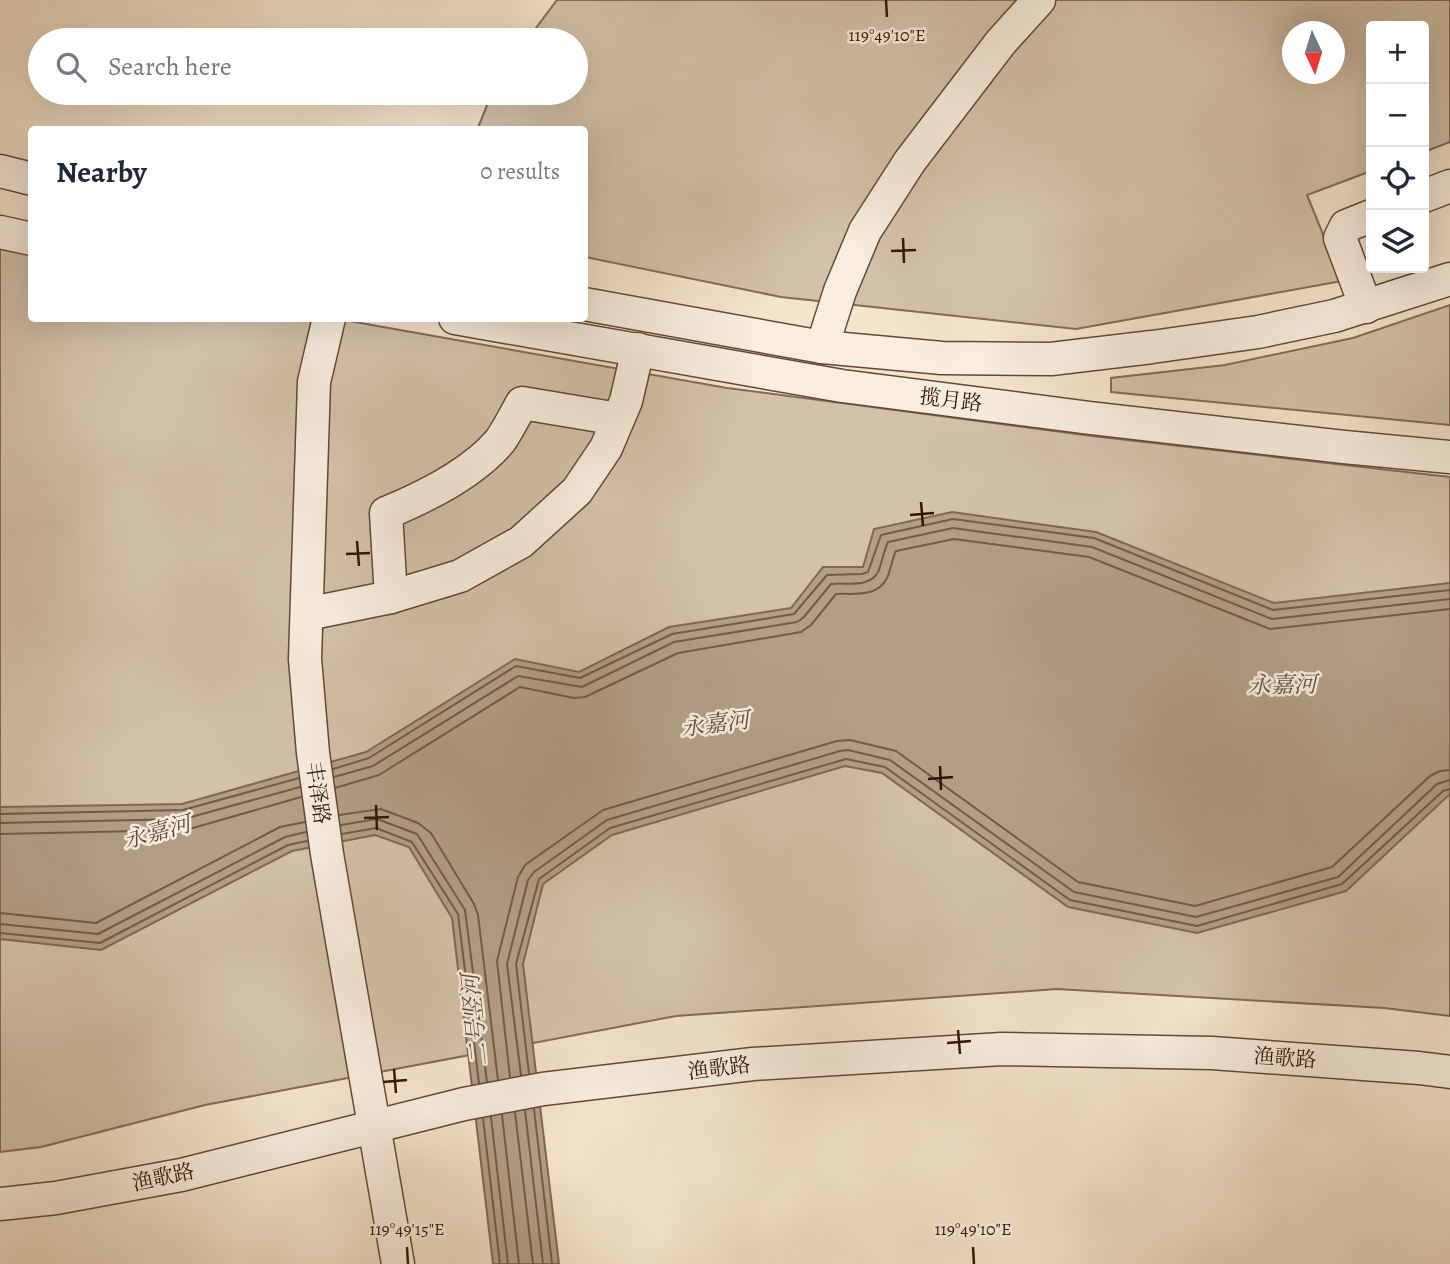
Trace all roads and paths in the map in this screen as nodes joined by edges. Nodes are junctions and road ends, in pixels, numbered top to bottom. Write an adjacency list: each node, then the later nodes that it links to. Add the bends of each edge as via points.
1 (1040, 0): 14 (street, via 910,161 865,231)
2 (0, 171): 3 (street)
3 (28, 177)
4 (1450, 186): 5 (street)
5 (1429, 194)
6 (1366, 218): 11 (street, via 1346,226 1340,238)
7 (0, 232): 8 (street)
8 (28, 238)
9 (1450, 279): 11 (street, 揽月路)
10 (588, 305): 14 (street, 揽月路)
11 (1366, 307): 14 (street, 揽月路, via 1258,332 1051,359 942,358)
12 (328, 322): 19 (street, 丰泽路, via 314,382)
13 (479, 322): 15 (street, 揽月路)
14 (822, 347)
15 (638, 349): 16 (street); 17 (street, 揽月路, via 842,386 1116,422)
16 (618, 418): 18 (street, via 606,447 577,491 521,542 460,576); 18 (street, via 522,403 500,441 468,469 425,497 386,513)
17 (1450, 457)
18 (391, 597): 19 (street)
19 (307, 614): 21 (street, 丰泽路, via 305,659 313,753)
20 (1450, 1072): 21 (street, 渔歌路, via 1212,1053 1002,1049 753,1064 543,1089)
21 (373, 1128): 22 (street, 渔歌路, via 181,1175); 23 (street, 丰泽路)
22 (0, 1204)
23 (398, 1264)

